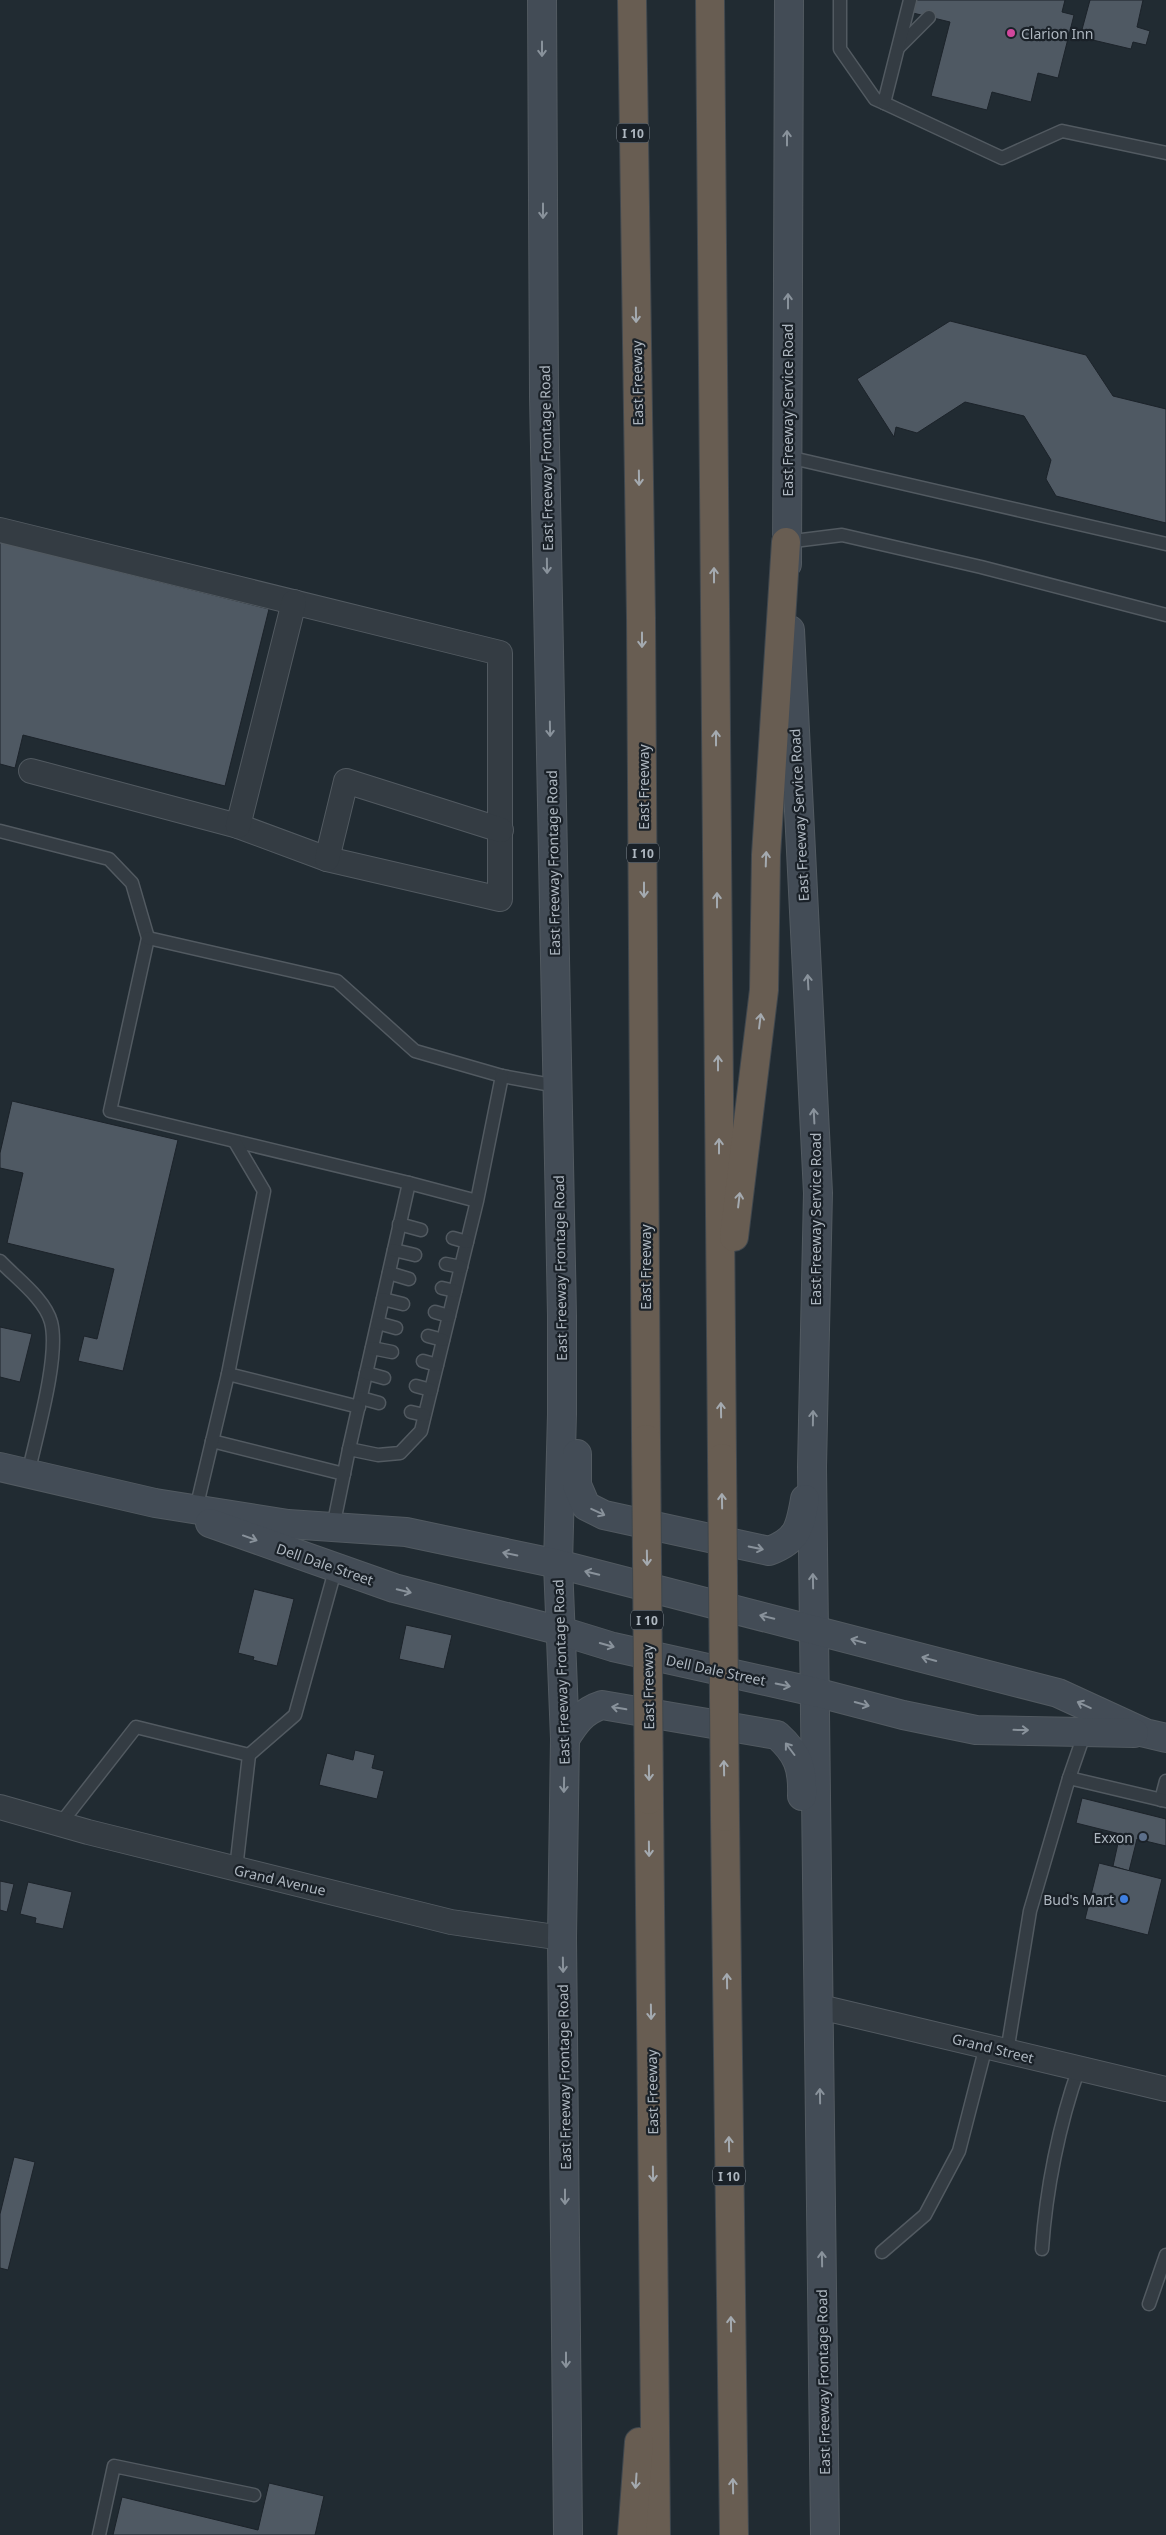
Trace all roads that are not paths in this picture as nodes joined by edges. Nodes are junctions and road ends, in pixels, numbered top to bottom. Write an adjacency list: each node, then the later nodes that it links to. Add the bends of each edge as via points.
1 (542, 0): 26 (main road, East Freeway Frontage Road, one-way to 26, via 544,406)
2 (620, 0): 12 (highway)
3 (632, 0): 12 (highway, East Freeway / I 10)
4 (710, 0): 54 (highway, I 10, one-way to 4)
5 (789, 0): 13 (main road, East Freeway Service Road, one-way to 5)
6 (840, 0): 10 (lane, via 840,49 875,99)
7 (910, 0): 9 (lane)
8 (929, 17): 9 (lane)
9 (898, 48): 10 (lane)
10 (884, 103): 11 (lane, via 1002,158 1062,131)
11 (1166, 153)
12 (636, 266): 96 (highway, East Freeway / I 10, one-way to 96, bridge, via 642,618)
13 (788, 457): 15 (main road, East Freeway Service Road); 16 (lane)
14 (0, 530): 17 (street)
15 (786, 542): 18 (lane, via 842,535); 54 (highway, one-way to 15, via 764,990 766,855); 69 (main road, East Freeway Service Road, one-way to 15, via 818,1193)
16 (1166, 544)
17 (294, 602): 20 (street); 21 (street, via 500,653)
18 (1166, 615)
19 (30, 772): 20 (street)
20 (238, 826): 23 (street)
21 (501, 830): 23 (street, via 346,781); 23 (street, via 500,899)
22 (0, 831): 24 (lane, via 109,859 132,883)
23 (327, 859)
24 (148, 938): 25 (lane, via 337,982 415,1051); 27 (lane, via 110,1111)
25 (502, 1076): 26 (lane); 29 (lane)
26 (557, 1086): 47 (main road, East Freeway Frontage Road)
27 (235, 1142): 28 (lane); 58 (lane, via 264,1191)
28 (409, 1184): 29 (lane); 30 (lane)
29 (477, 1201): 33 (lane)
30 (399, 1224): 31 (lane); 34 (lane)
31 (421, 1230)
32 (452, 1238): 33 (lane)
33 (467, 1242): 38 (lane)
34 (394, 1250): 35 (lane); 39 (lane)
35 (414, 1255)
36 (0, 1261): 70 (lane, via 33,1291 51,1322 52,1354)
37 (446, 1264): 38 (lane)
38 (461, 1267): 42 (lane)
39 (388, 1273): 40 (lane); 43 (lane)
40 (409, 1279)
41 (442, 1288): 42 (lane)
42 (455, 1291): 46 (lane)
43 (383, 1299): 44 (lane); 48 (lane)
44 (403, 1304)
45 (435, 1312): 46 (lane)
46 (449, 1316): 51 (lane)
47 (562, 1316): 69 (main road, one-way to 69, via 570,1350 577,1434 577,1485 586,1506 604,1515 769,1551 784,1545 800,1528); 75 (main road, East Freeway Frontage Road)
48 (378, 1322): 49 (lane); 52 (lane)
49 (396, 1328)
50 (428, 1336): 51 (lane)
51 (443, 1340): 56 (lane)
52 (372, 1348): 53 (lane); 57 (lane)
53 (392, 1352)
54 (720, 1353): 106 (highway, I 10, one-way to 54, bridge)
55 (423, 1361): 56 (lane)
56 (437, 1365): 61 (lane)
57 (366, 1373): 59 (lane); 62 (lane)
58 (228, 1374): 62 (lane); 66 (lane)
59 (384, 1378)
60 (416, 1386): 61 (lane)
61 (431, 1390): 65 (lane)
62 (360, 1402): 63 (lane); 67 (lane)
63 (379, 1403)
64 (411, 1412): 65 (lane)
65 (424, 1415): 67 (lane, via 421,1431 400,1453 378,1455)
66 (212, 1441): 71 (lane); 73 (lane)
67 (349, 1449): 71 (lane)
68 (0, 1467): 70 (main road, Dell Dale Street)
69 (812, 1467): 77 (main road, East Freeway Service Road, one-way to 69)
70 (28, 1474): 72 (main road, Dell Dale Street)
71 (344, 1474): 74 (lane)
72 (155, 1503): 73 (main road, Dell Dale Street); 76 (main road, Dell Dale Street, one-way to 76)
73 (196, 1509): 74 (main road, Dell Dale Street, via 288,1524)
74 (333, 1527): 75 (main road, Dell Dale Street, one-way to 74, via 406,1532)
75 (558, 1564): 77 (main road, Dell Dale Street, one-way to 75); 78 (main road, East Freeway Frontage Road)
76 (336, 1568): 78 (main road, Dell Dale Street, one-way to 78, via 394,1588); 83 (lane, via 295,1715)
77 (814, 1629): 79 (main road, East Freeway Frontage Road); 81 (main road, Dell Dale Street, one-way to 77, via 1058,1693)
78 (561, 1631): 79 (main road, Dell Dale Street, one-way to 79, via 612,1647); 82 (main road, East Freeway Frontage Road)
79 (815, 1692): 80 (main road, Dell Dale Street, one-way to 80, via 976,1730); 91 (main road, East Freeway Frontage Road)
80 (1085, 1732): 81 (main road, Dell Dale Street); 84 (lane)
81 (1155, 1736)
82 (565, 1739): 90 (main road, East Freeway Frontage Road, one-way to 90); 91 (main road, one-way to 82, via 804,1910 802,1776 793,1750 777,1735 602,1705 590,1709 576,1721)
83 (249, 1755): 88 (lane, via 136,1727); 89 (lane)
84 (1069, 1778): 86 (lane); 93 (lane, via 1030,1911)
85 (1166, 1781): 86 (lane)
86 (1163, 1800)
87 (0, 1807): 88 (street, Grand Avenue)
88 (61, 1823): 89 (street, Grand Avenue)
89 (236, 1869): 90 (street, Grand Avenue, via 451,1922)
90 (562, 1938): 103 (main road, East Freeway Frontage Road, one-way to 103)
91 (818, 1950): 92 (main road, East Freeway Frontage Road)
92 (820, 2007): 93 (street, Grand Street); 107 (main road, East Freeway Frontage Road, one-way to 92)
93 (996, 2049): 94 (street, Grand Street); 98 (lane, via 959,2151 925,2215)
94 (1079, 2068): 95 (street, Grand Street); 97 (lane, via 1071,2089 1049,2187)
95 (1166, 2089)
96 (653, 2241): 104 (highway, one-way to 104); 105 (highway, East Freeway / I 10)
97 (1042, 2249)
98 (882, 2252)
99 (1166, 2255): 100 (lane)
100 (1149, 2304)
101 (254, 2495): 102 (lane, via 114,2466)
102 (99, 2535)
103 (568, 2535)
104 (632, 2535)
105 (656, 2535)
106 (734, 2535)
107 (825, 2535)

